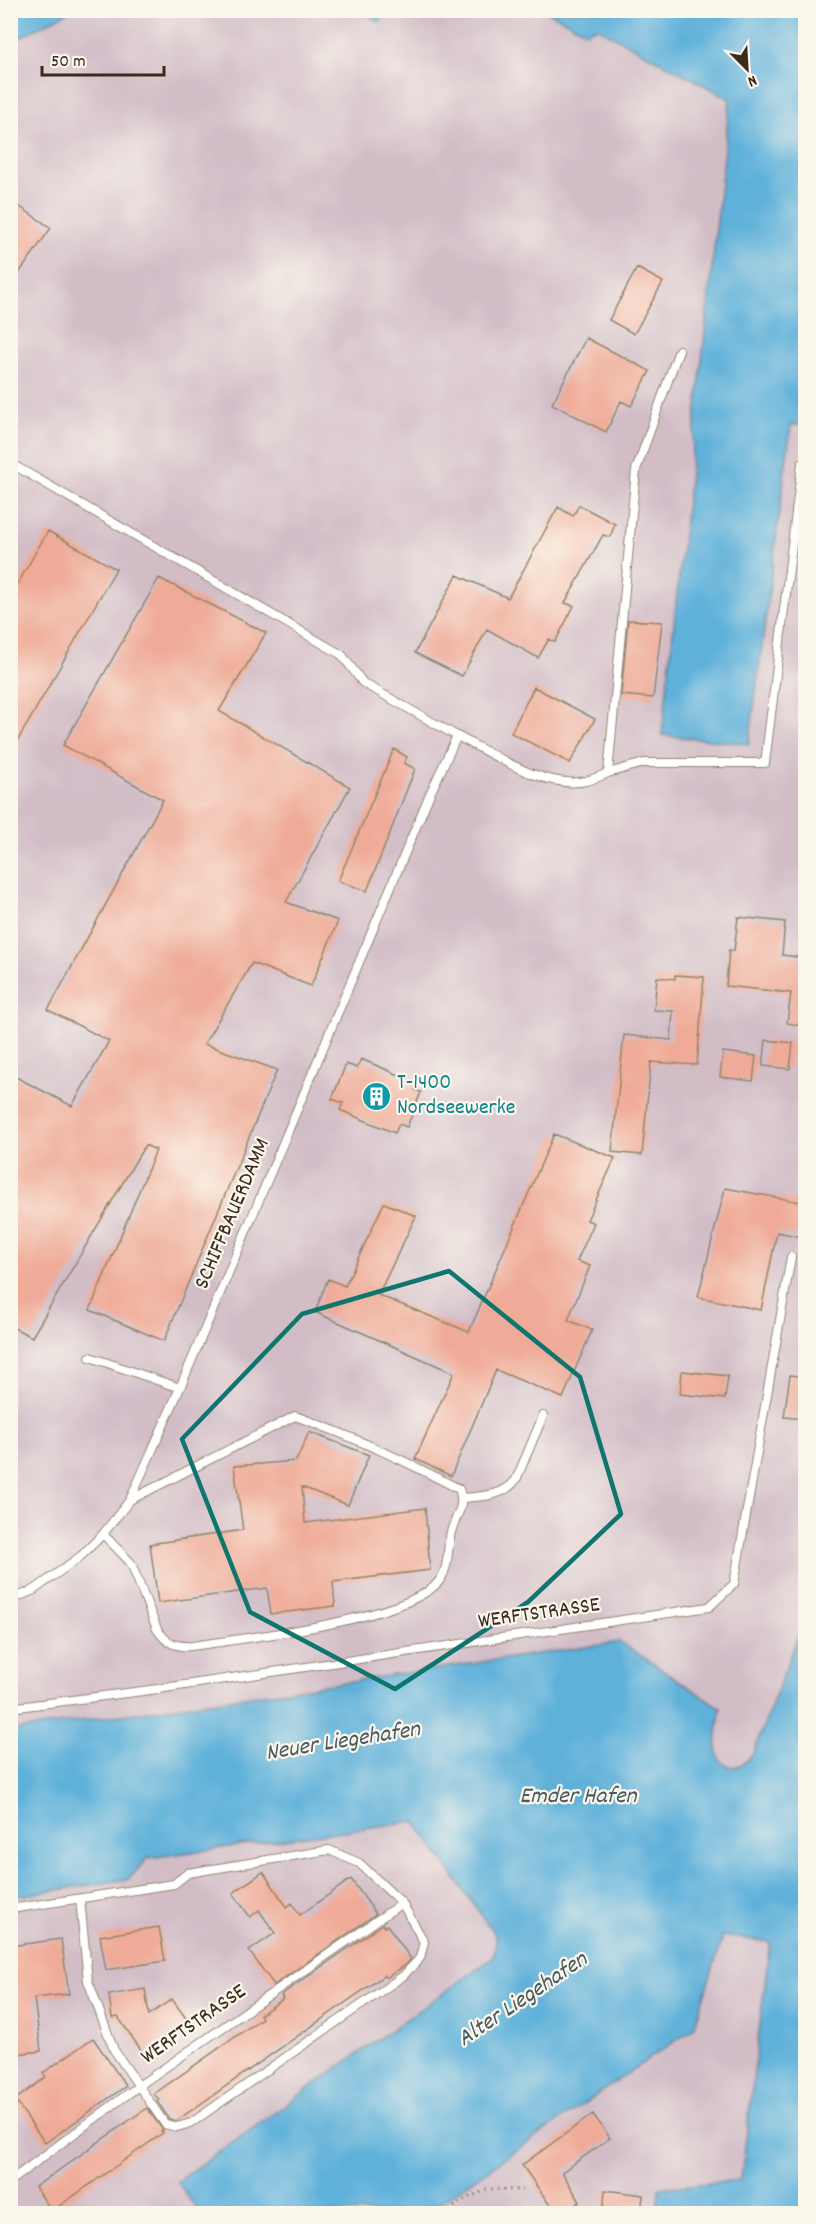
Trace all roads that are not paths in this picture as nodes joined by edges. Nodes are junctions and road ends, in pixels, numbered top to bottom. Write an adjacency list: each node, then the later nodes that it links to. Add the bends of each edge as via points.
1 (679, 350): 5 (lane, via 636,470)
2 (10, 464): 4 (lane, via 342,655 363,683)
3 (806, 464): 5 (lane, via 802,464 765,763 644,763)
4 (457, 736): 5 (lane, via 553,780 585,781); 8 (lane, SCHIFFBAUERDAMM)
5 (608, 773)
6 (791, 1257): 14 (lane, WERFTSTRASSE, via 734,1584 709,1607 170,1688)
7 (90, 1357): 8 (lane)
8 (180, 1389): 11 (lane, SCHIFFBAUERDAMM)
9 (543, 1416): 10 (lane, via 509,1488 501,1493)
10 (463, 1498): 11 (lane, via 459,1490 395,1457 295,1416); 12 (lane, via 450,1534 444,1573 428,1592 387,1609 320,1626 192,1646 178,1647 163,1638 131,1563)
11 (130, 1500): 12 (lane, SCHIFFBAUERDAMM)
12 (103, 1534): 13 (lane, SCHIFFBAUERDAMM, via 58,1574)
13 (10, 1600)
14 (10, 1708)
15 (80, 1899): 16 (lane, via 174,1884 188,1873 329,1850 359,1863); 17 (lane); 18 (lane, via 88,1982 114,2050)
16 (402, 1903): 18 (lane, WERFTSTRASSE); 18 (lane, via 424,1942 420,1958 403,1976 191,2123 177,2127 165,2124)
17 (10, 1909)
18 (140, 2085): 19 (lane, WERFTSTRASSE)
19 (10, 2181)

